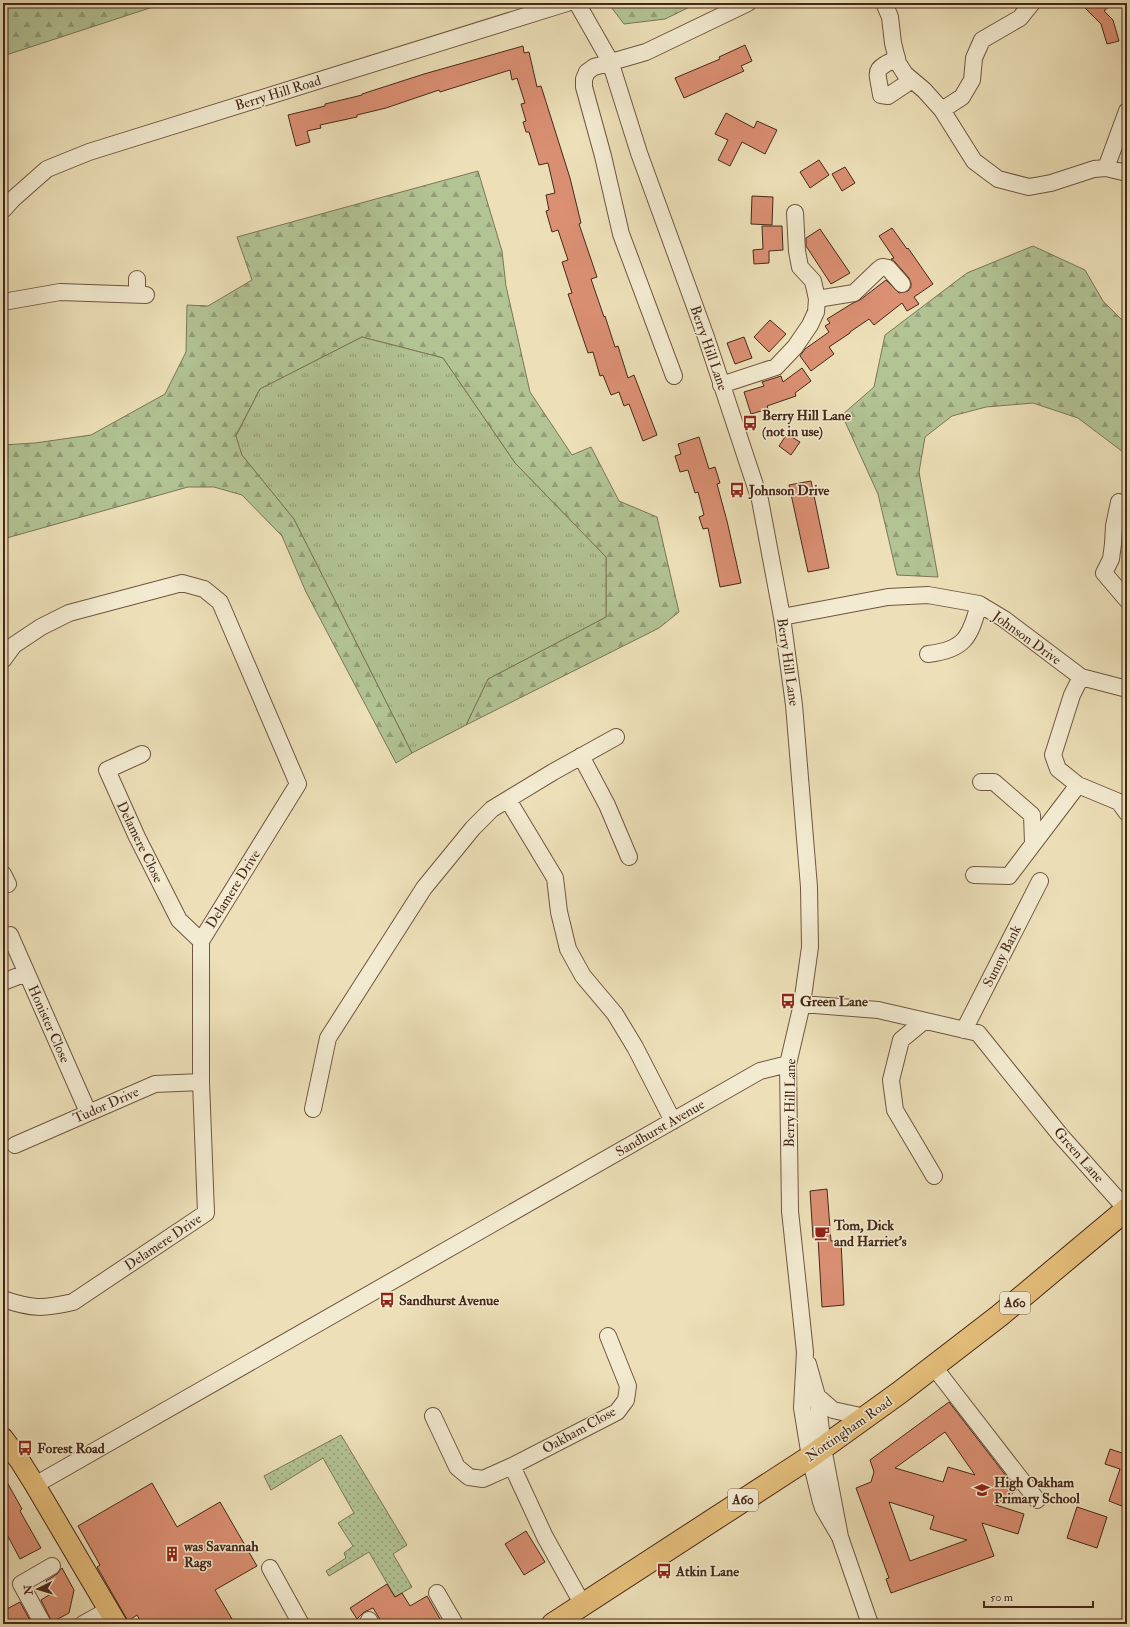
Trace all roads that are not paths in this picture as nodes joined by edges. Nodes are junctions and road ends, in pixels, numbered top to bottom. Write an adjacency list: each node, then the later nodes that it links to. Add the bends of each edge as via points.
1 (567, 3): 13 (street, Berry Hill Road, via 89,152 47,169)
2 (577, 3): 7 (street, Berry Hill Lane)
3 (748, 3): 7 (street, via 646,52)
4 (884, 3): 6 (street, via 890,17)
5 (1032, 3): 9 (street, via 1020,18 982,40 974,58 972,80 962,97)
6 (897, 58): 8 (street, via 905,74); 8 (street, via 877,71 881,95 888,96)
7 (610, 61): 19 (street, via 587,72 584,79 586,93 621,234); 20 (street, Berry Hill Lane, via 639,153)
8 (912, 80): 9 (street)
9 (942, 110): 11 (street, via 974,161 998,179 1029,187)
10 (1127, 111): 11 (street)
11 (1106, 168): 12 (street)
12 (1127, 173)
13 (3, 210)
14 (795, 213): 17 (street, via 796,251 800,267 813,281)
15 (137, 279): 18 (street, via 141,295 60,292)
16 (902, 284): 17 (street, via 888,268 882,268 854,293)
17 (817, 299): 20 (street, via 816,312 810,325 795,347 776,367)
18 (3, 302)
19 (674, 376)
20 (721, 385): 24 (street, Berry Hill Lane, via 760,500)
21 (1119, 502): 22 (street, via 1111,559 1104,573)
22 (1127, 600)
23 (979, 604): 24 (street, Johnson Drive, via 928,595 888,597); 25 (street, via 970,633 962,642 945,652); 27 (street, Johnson Drive, via 1004,619)
24 (782, 617): 44 (street, Berry Hill Lane, via 794,705 809,887 810,947)
25 (928, 654)
26 (3, 660): 41 (street, Delamere Drive, via 14,645 69,613 182,583 204,588 220,602 298,784)
27 (1081, 677): 28 (street, Johnson Drive); 33 (street, via 1072,694 1053,755 1058,768)
28 (1127, 687)
29 (616, 737): 31 (street)
30 (142, 754): 41 (street, Delamere Close, via 106,770 179,920)
31 (582, 756): 34 (street); 37 (street)
32 (981, 782): 36 (street, via 994,782 1032,815)
33 (1078, 785): 35 (street, via 1119,802); 36 (street)
34 (508, 800): 49 (street, via 492,809 472,828 424,888 373,966 328,1038); 51 (street, via 555,878 559,912 568,949 583,976 615,1014)
35 (1127, 813)
36 (1033, 843): 38 (street, via 1009,876)
37 (630, 857)
38 (974, 875)
39 (1040, 881): 46 (street, Sunny Bank)
40 (10, 935): 42 (street, Honister Close)
41 (201, 941): 48 (street, Delamere Drive)
42 (26, 972): 43 (street); 50 (street, Honister Close)
43 (3, 982)
44 (802, 1004): 45 (street, Green Lane, via 878,1010); 47 (street, Berry Hill Lane)
45 (924, 1021): 46 (street, Green Lane); 53 (street, via 901,1040 891,1080 895,1110)
46 (964, 1030): 54 (street, Green Lane, via 978,1033 1061,1136)
47 (788, 1064): 51 (street, Sandhurst Avenue, via 760,1071); 57 (street, Berry Hill Lane, via 790,1211)
48 (201, 1082): 50 (street, Tudor Drive, via 155,1084); 55 (street, Delamere Drive, via 206,1213 73,1302 49,1308 25,1306)
49 (314, 1109)
50 (88, 1112): 52 (street, Tudor Drive)
51 (673, 1121): 65 (street, Sandhurst Avenue)
52 (15, 1146)
53 (934, 1176)
54 (1127, 1210): 58 (highway, Nottingham Road / A60)
55 (3, 1299)
56 (608, 1336): 64 (street, Oakham Close, via 628,1386 626,1400 617,1412)
57 (805, 1352): 59 (street, Berry Hill Lane); 63 (street, Berry Hill Lane, via 802,1401)
58 (934, 1367): 61 (highway, Nottingham Road / A60); 66 (street)
59 (817, 1396): 61 (street, via 833,1410); 63 (street, Berry Hill Lane)
60 (433, 1416): 64 (street, Oakham Close, via 457,1467 469,1477 483,1479)
61 (865, 1417): 63 (highway, Nottingham Road / A60)
62 (3, 1438): 65 (main road)
63 (816, 1453): 70 (highway, Nottingham Road / A60); 72 (street)
64 (512, 1466): 70 (street, via 545,1537)
65 (35, 1485): 71 (main road)
66 (1037, 1500)
67 (52, 1566): 73 (street, via 21,1584)
68 (270, 1568): 75 (street)
69 (436, 1593): 76 (street)
70 (583, 1604): 77 (highway, Nottingham Road / A60)
71 (112, 1617): 74 (street)
72 (868, 1623)
73 (43, 1624)
74 (83, 1624)
75 (302, 1624)
76 (455, 1624)
77 (553, 1624)

